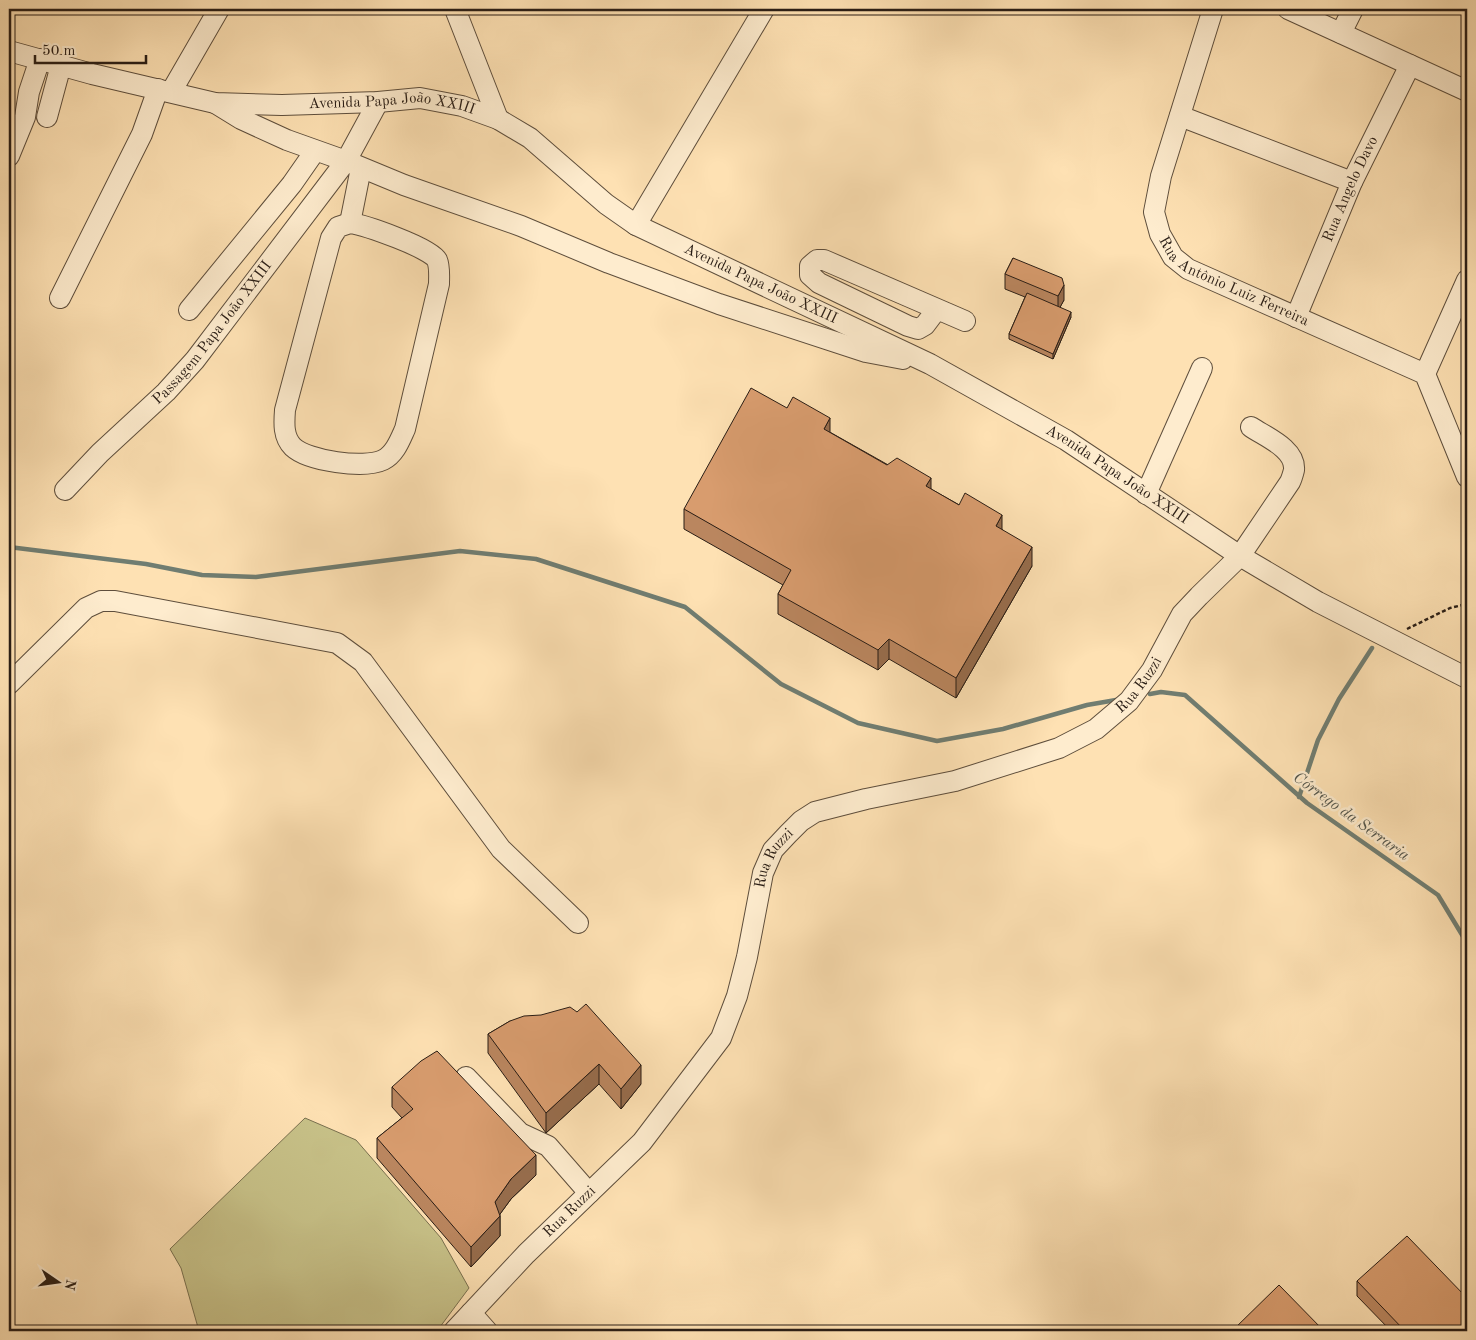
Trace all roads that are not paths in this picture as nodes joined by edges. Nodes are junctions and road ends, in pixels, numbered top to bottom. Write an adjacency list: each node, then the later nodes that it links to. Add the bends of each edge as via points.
1 (219, 9): 12 (street)
2 (455, 9): 18 (street)
3 (764, 9): 24 (street)
4 (1213, 9): 16 (street, Rua Antônio Luiz Ferreira)
5 (1288, 9): 7 (street)
6 (1353, 9): 7 (street)
7 (1341, 33): 11 (street)
8 (9, 51): 9 (street, Avenida Papa João XXIII)
9 (40, 59): 10 (street, Avenida Papa João XXIII); 20 (street, via 25,117)
10 (61, 65): 12 (street, Avenida Papa João XXIII); 17 (street)
11 (1410, 65): 13 (street); 22 (street, Rua Angelo Davo)
12 (164, 91): 15 (street, Avenida Papa João XXIII); 26 (street)
13 (1467, 91)
14 (378, 102): 15 (street, Avenida Papa João XXIII); 18 (street, Avenida Papa João XXIII, via 420,98 462,106); 21 (street)
15 (215, 103): 19 (street, via 241,119)
16 (1180, 116): 22 (street); 29 (street, Rua Antônio Luiz Ferreira, via 1161,176 1154,212 1160,234 1173,257 1188,269)
17 (47, 117)
18 (498, 119): 24 (street, Avenida Papa João XXIII, via 530,138 606,204)
19 (316, 151): 21 (street); 28 (street)
20 (9, 156)
21 (353, 164): 23 (street); 31 (street, via 719,304 866,352); 36 (street, Passagem Papa João XXIII, via 166,392)
22 (1352, 182): 29 (street, Rua Angelo Davo)
23 (350, 223): 23 (street, via 363,225 428,251 436,259 439,270 439,284 405,429 396,448 384,459 367,465 302,454 292,446 284,424 331,238 338,227)
24 (636, 225): 31 (street, Avenida Papa João XXIII)
25 (1467, 280): 33 (street)
26 (60, 298)
27 (937, 309): 27 (street, via 824,260 817,260 810,266 810,275 819,283 918,330 925,326); 30 (street)
28 (189, 310)
29 (1296, 317): 33 (street, Rua Antônio Luiz Ferreira)
30 (965, 321)
31 (930, 364): 37 (street, Avenida Papa João XXIII, via 1066,440)
32 (1202, 368): 37 (street)
33 (1425, 374): 35 (street)
34 (1251, 427): 38 (street, Rua Ruzzi, via 1289,452 1294,469 1290,482)
35 (1467, 476)
36 (65, 490)
37 (1146, 494): 38 (street, Avenida Papa João XXIII)
38 (1240, 556): 39 (street, Avenida Papa João XXIII, via 1318,602); 43 (street, Rua Ruzzi, via 1182,614 1152,670 1129,702 1096,728 1059,748 955,781 815,812 795,827 774,850 763,873 747,957 721,1038 642,1142)
39 (1467, 678)
40 (9, 684): 41 (street, via 86,608 101,602 115,601 337,643 363,662 501,849)
41 (578, 923)
42 (466, 1078): 43 (street, via 520,1133 548,1146)
43 (589, 1193): 44 (street, Rua Ruzzi)
44 (471, 1313): 45 (street, Rua Ruzzi); 46 (street)
45 (454, 1331)
46 (487, 1331)

